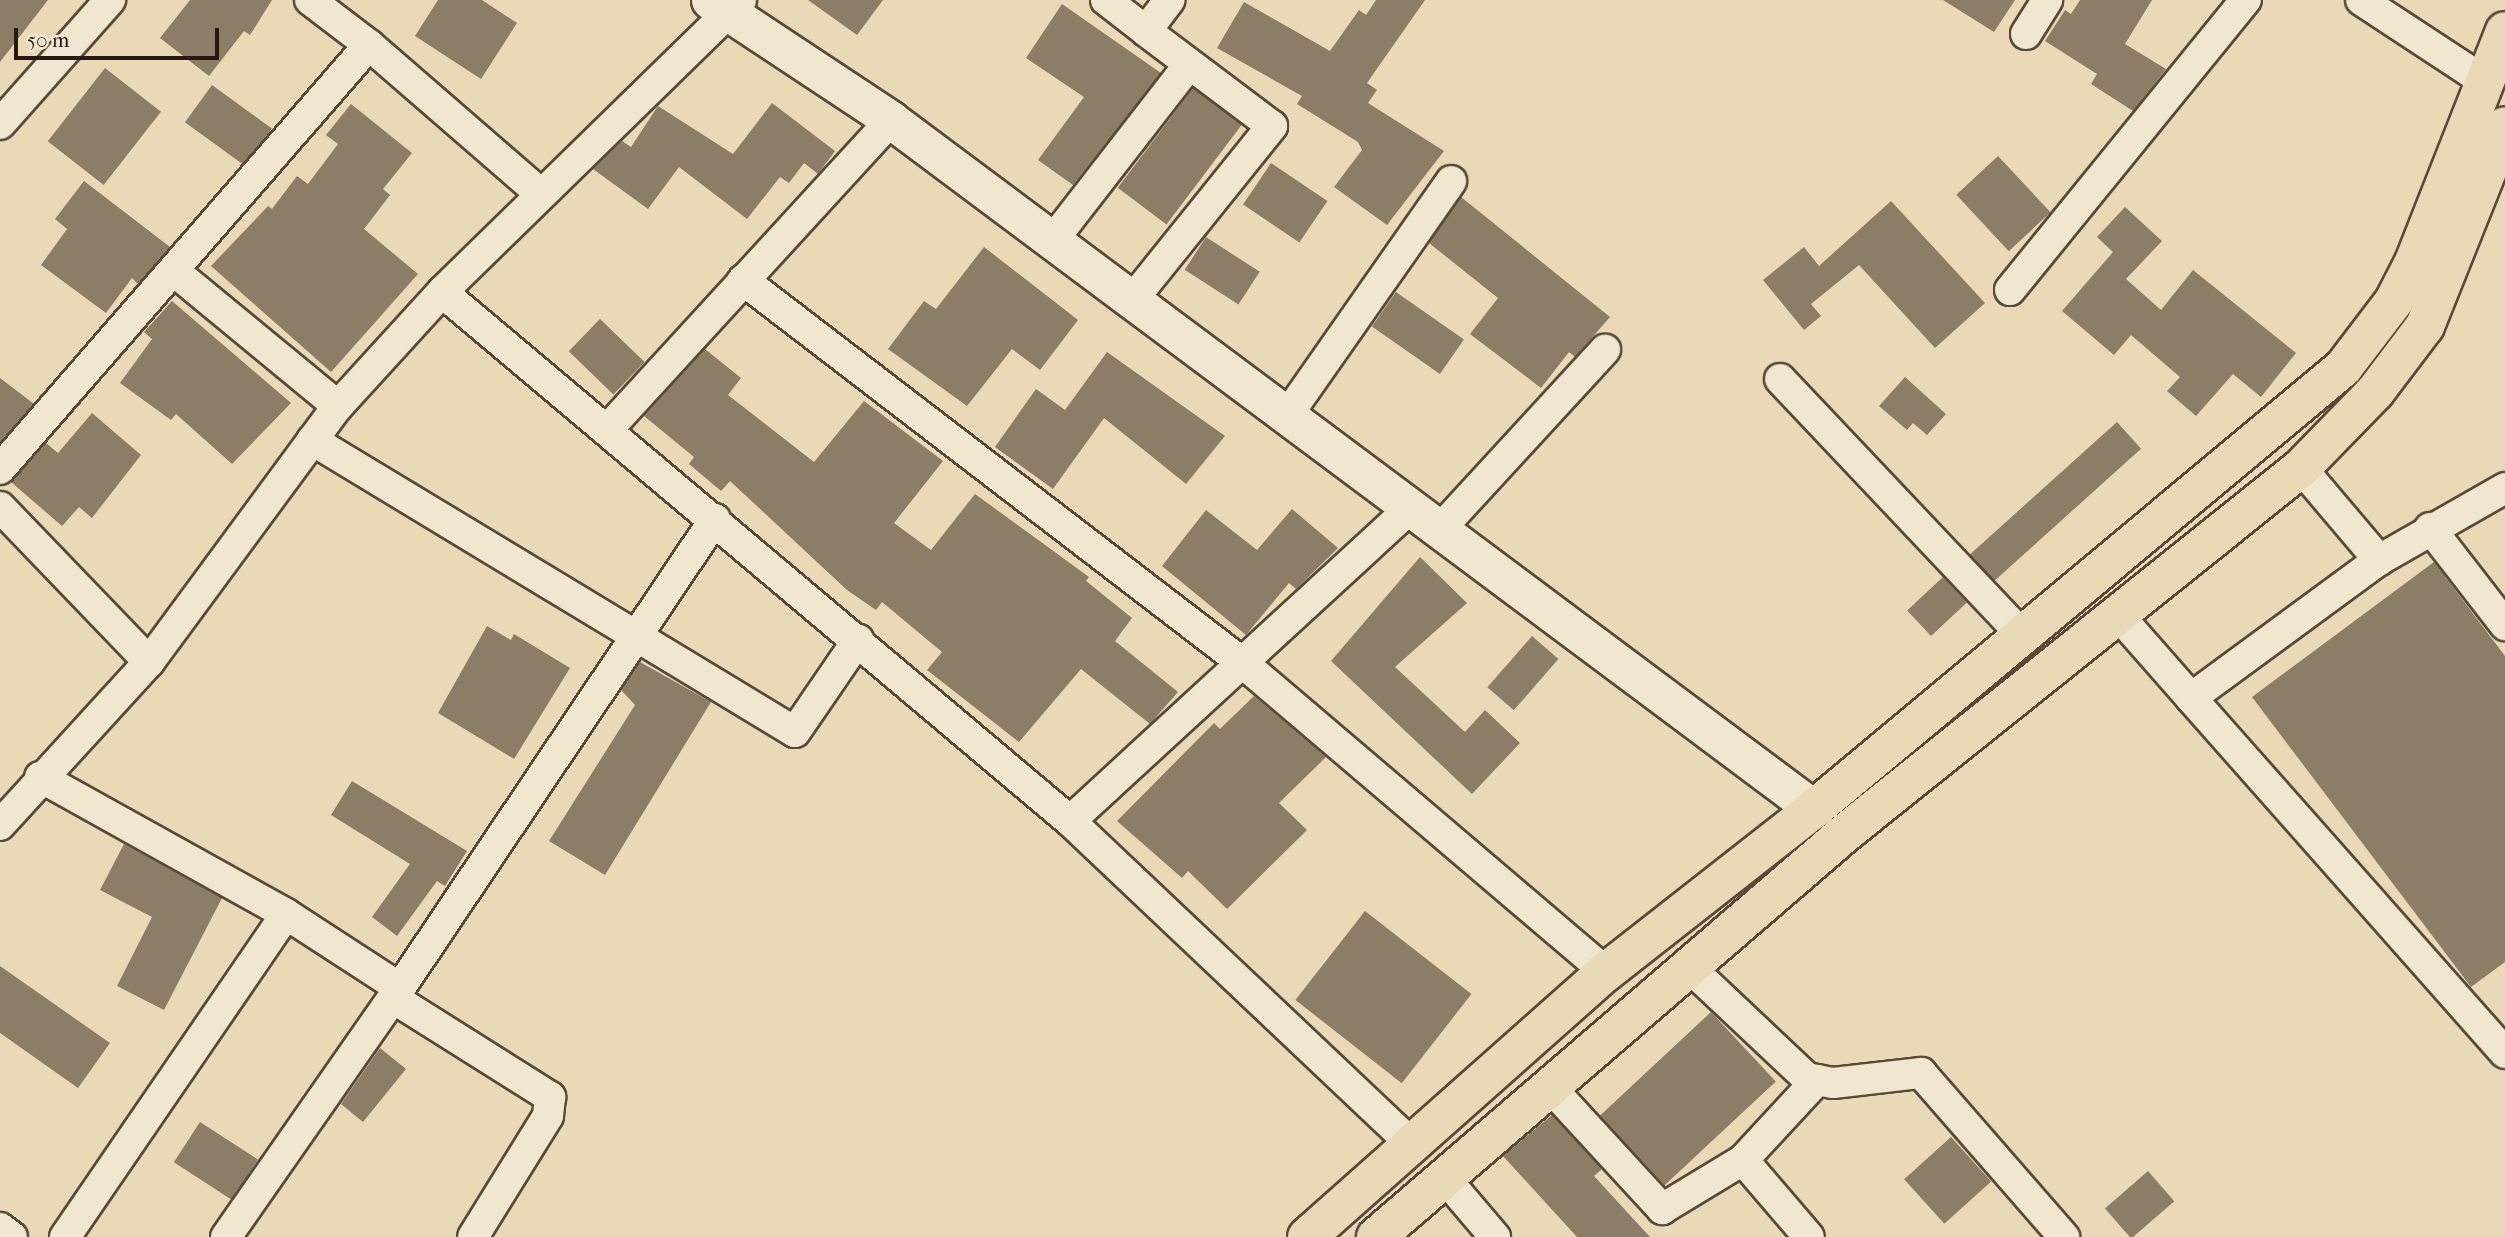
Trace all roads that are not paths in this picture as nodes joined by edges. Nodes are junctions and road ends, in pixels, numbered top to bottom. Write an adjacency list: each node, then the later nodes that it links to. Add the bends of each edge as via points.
1 (110, 0): 16 (street)
2 (310, 0): 12 (street)
3 (1106, 0): 9 (street)
4 (1169, 0): 9 (street)
5 (2047, 0): 11 (street)
6 (2246, 0): 23 (street)
7 (2361, 0): 14 (street)
8 (726, 4): 15 (street); 19 (street)
9 (1146, 31): 13 (street)
10 (2505, 31): 14 (highway)
11 (2026, 34)
12 (369, 45): 19 (street); 21 (street)
13 (1188, 66): 20 (street); 25 (street, via 1272,126)
14 (2483, 80): 43 (highway, via 2414,262 2394,301 2343,368)
15 (891, 120): 20 (street); 22 (street)
16 (0, 124)
17 (2505, 126): 32 (highway, via 2425,326 2375,392)
18 (1451, 181): 29 (street)
19 (540, 193): 24 (street)
20 (1053, 240): 25 (street)
21 (174, 271): 28 (street); 33 (street)
22 (743, 280): 30 (street); 47 (street)
23 (2010, 290)
24 (442, 292): 28 (street); 30 (street)
25 (1133, 299): 29 (street)
26 (1605, 350): 38 (street)
27 (1780, 379): 43 (street)
28 (338, 406): 31 (street)
29 (1286, 416): 36 (street)
30 (607, 430): 37 (street)
31 (312, 440): 44 (street); 46 (street)
32 (2301, 468): 40 (street); 41 (highway)
33 (0, 469)
34 (2505, 488): 39 (street)
35 (0, 507): 46 (street)
36 (1408, 510): 38 (street); 47 (street)
37 (715, 519): 44 (street); 45 (street)
38 (1442, 527): 51 (street)
39 (2430, 527): 40 (street); 42 (street)
40 (2379, 560): 48 (street)
41 (2119, 616): 48 (street); 54 (highway)
42 (2505, 625)
43 (2022, 635): 51 (highway)
44 (635, 637): 45 (street, via 795,732); 56 (street)
45 (858, 640): 52 (street)
46 (149, 662): 49 (street)
47 (1244, 664): 52 (street); 55 (street)
48 (2191, 698): 57 (street)
49 (40, 777): 50 (street); 53 (street)
50 (6, 805)
51 (1814, 809): 55 (highway)
52 (1070, 821): 60 (street)
53 (286, 914): 56 (street); 65 (street)
54 (1687, 965): 58 (street, via 1788,1064); 59 (highway)
55 (1606, 972): 60 (highway)
56 (396, 993): 66 (street); 67 (street, via 550,1097 548,1116)
57 (2505, 1053)
58 (1817, 1080): 61 (street); 72 (street, via 1921,1073)
59 (1550, 1087): 61 (street, via 1662,1209); 62 (highway)
60 (1411, 1144): 68 (highway)
61 (1743, 1160): 71 (street)
62 (1444, 1177): 69 (highway); 70 (street)
63 (0, 1228): 64 (street)
64 (12, 1237)
65 (65, 1237)
66 (226, 1237)
67 (473, 1237)
68 (1307, 1237)
69 (1376, 1237)
70 (1495, 1237)
71 (1809, 1237)
72 (2064, 1237)

